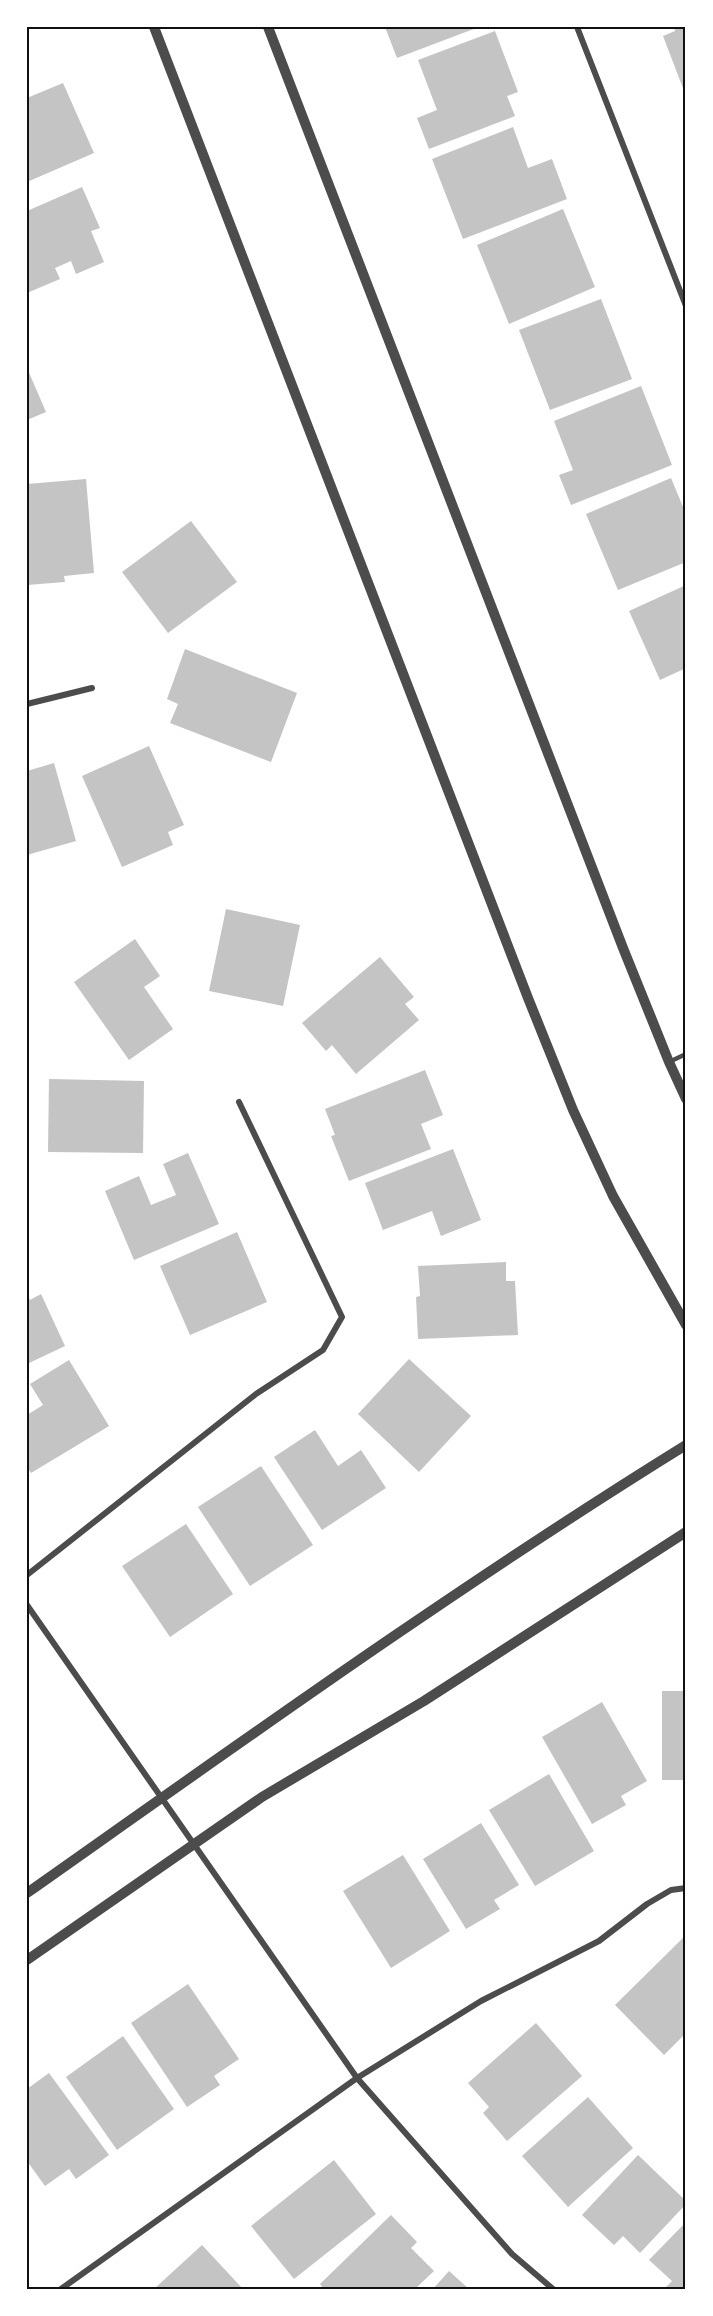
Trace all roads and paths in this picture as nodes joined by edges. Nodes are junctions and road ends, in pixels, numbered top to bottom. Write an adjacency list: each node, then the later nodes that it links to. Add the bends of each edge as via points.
1 (154, 27): 11 (street, via 553,1059 613,1196)
2 (268, 27): 8 (street)
3 (577, 27): 4 (street)
4 (686, 306)
5 (92, 688): 6 (street)
6 (27, 704)
7 (686, 1054): 8 (lane)
8 (669, 1062): 9 (street)
9 (686, 1099)
10 (239, 1102): 14 (street, via 342,1317 322,1350 256,1394)
11 (686, 1324)
12 (686, 1444): 16 (street, via 477,1580)
13 (686, 1532): 17 (street, via 424,1701 262,1797)
14 (27, 1575)
15 (27, 1605): 16 (street)
16 (162, 1798): 17 (street); 19 (street)
17 (195, 1844): 20 (street); 21 (street)
18 (686, 1888): 21 (street, via 671,1890 599,1941 481,2001)
19 (27, 1893)
20 (27, 1960)
21 (357, 2078): 22 (street); 23 (street, via 512,2254)
22 (61, 2289)
23 (553, 2289)

